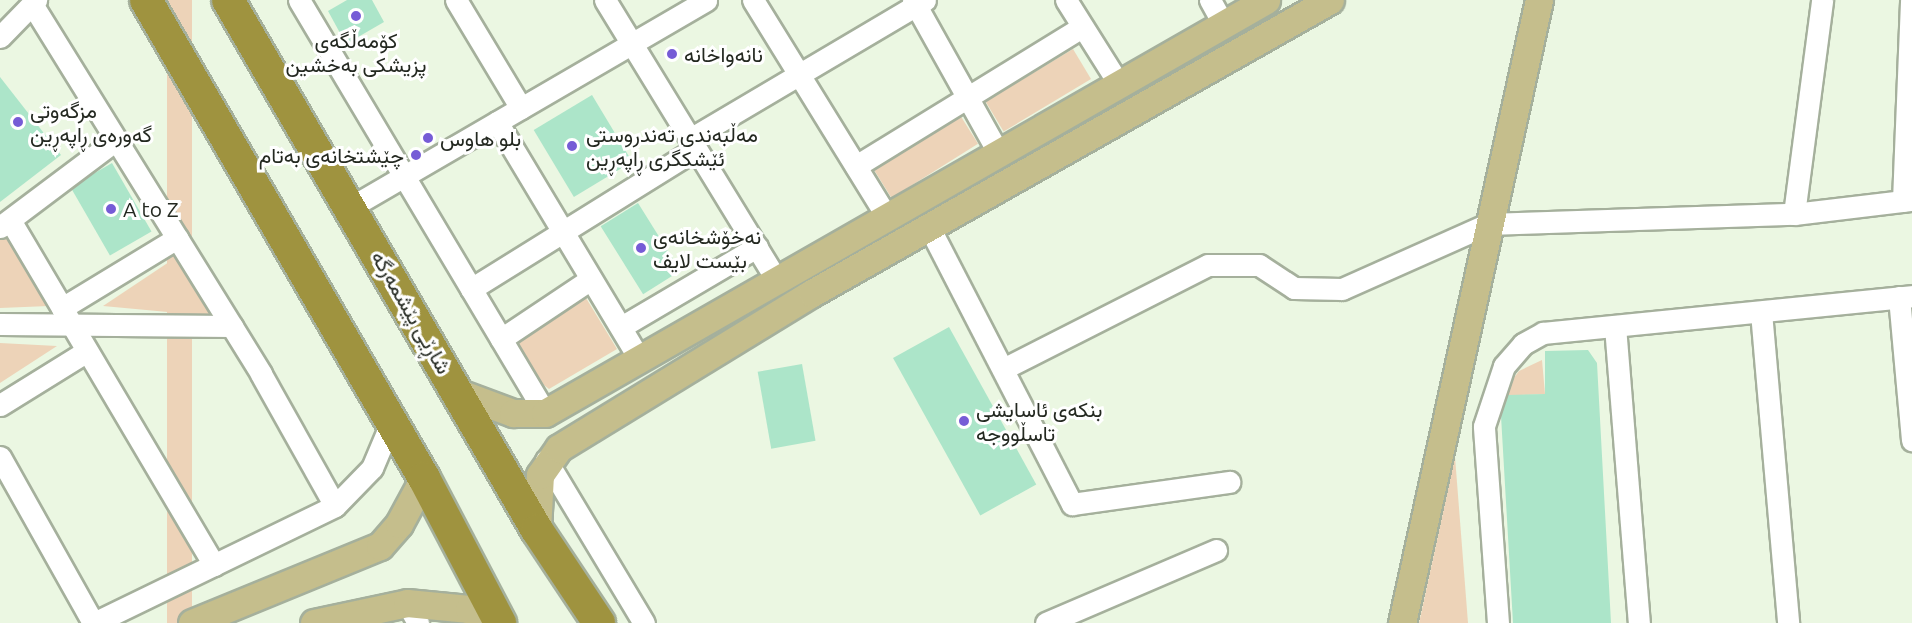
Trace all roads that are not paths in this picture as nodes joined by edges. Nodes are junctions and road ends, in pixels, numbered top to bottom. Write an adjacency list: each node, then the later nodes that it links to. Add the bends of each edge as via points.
1 (228, 0): 33 (highway, شاڕێی پێشمەرگە)
2 (298, 0): 31 (street)
3 (456, 0): 25 (street)
4 (605, 0): 21 (street)
5 (706, 0): 21 (street)
6 (753, 0): 22 (street)
7 (1066, 0): 19 (street)
8 (1210, 0): 18 (street)
9 (1266, 0): 18 (main road)
10 (1330, 0): 38 (main road)
11 (1539, 0): 37 (main road)
12 (1822, 0): 34 (street)
13 (1911, 0): 17 (street)
14 (146, 1): 59 (highway)
15 (34, 2): 20 (street); 27 (street)
16 (918, 2): 22 (street); 24 (street)
17 (1911, 21): 32 (street)
18 (1224, 25): 23 (main road)
19 (1082, 27): 23 (street); 24 (street)
20 (1, 32)
21 (631, 44): 25 (street); 28 (street)
22 (800, 74): 28 (street); 30 (street)
23 (1119, 84): 29 (main road)
24 (966, 98): 29 (street); 30 (street)
25 (521, 108): 26 (street)
26 (497, 122): 31 (street); 39 (street)
27 (117, 140): 36 (street); 40 (street)
28 (693, 144): 39 (street); 41 (street)
29 (997, 150): 35 (main road)
30 (856, 165): 35 (street)
31 (403, 175): 33 (street); 44 (street)
32 (1908, 201): 34 (street)
33 (351, 207): 56 (highway, شاڕێی پێشمەرگە)
34 (1794, 214): 37 (street)
35 (886, 215): 43 (main road)
36 (5, 223): 47 (street)
37 (1488, 224): 55 (street, via 1342,289 1294,288 1259,265 1208,265); 78 (main road)
38 (929, 227): 55 (street); 62 (main road, via 812,293)
39 (563, 232): 42 (street); 44 (street)
40 (177, 238): 47 (street); 49 (street)
41 (757, 247): 43 (street); 51 (street)
42 (591, 279): 51 (street); 52 (street)
43 (776, 279): 54 (main road)
44 (471, 289): 52 (street)
45 (1905, 296): 46 (street); 60 (street)
46 (1761, 312): 50 (street); 81 (street)
47 (67, 316): 48 (street); 49 (street); 53 (street)
48 (0, 324)
49 (232, 326): 65 (street)
50 (1615, 326): 79 (street, via 1533,338 1510,358 1490,398 1484,426); 80 (street)
51 (621, 327): 54 (street)
52 (501, 339): 58 (street)
53 (87, 351): 57 (street); 68 (street)
54 (639, 358): 58 (main road)
55 (1003, 369): 64 (street, via 1072,504)
56 (459, 393): 58 (main road, via 513,413); 66 (highway, شاڕێی پێشمەرگە)
57 (0, 405)
58 (545, 412)
59 (391, 423): 63 (highway); 65 (street, via 372,468)
60 (1912, 440)
61 (0, 458): 70 (street)
62 (546, 460): 66 (main road); 76 (street)
63 (424, 478): 71 (main road, via 399,524 380,546); 74 (highway)
64 (1229, 482)
65 (335, 506): 68 (street)
66 (537, 530): 75 (highway, شاڕێی پێشمەرگە)
67 (1216, 550): 77 (street)
68 (214, 565): 70 (street)
69 (412, 613): 72 (main road); 73 (main road, via 469,609)
70 (93, 623)
71 (192, 623)
72 (315, 623)
73 (491, 623)
74 (500, 623)
75 (599, 623)
76 (644, 623)
77 (1046, 623)
78 (1402, 623)
79 (1498, 623)
80 (1639, 623)
81 (1788, 623)

